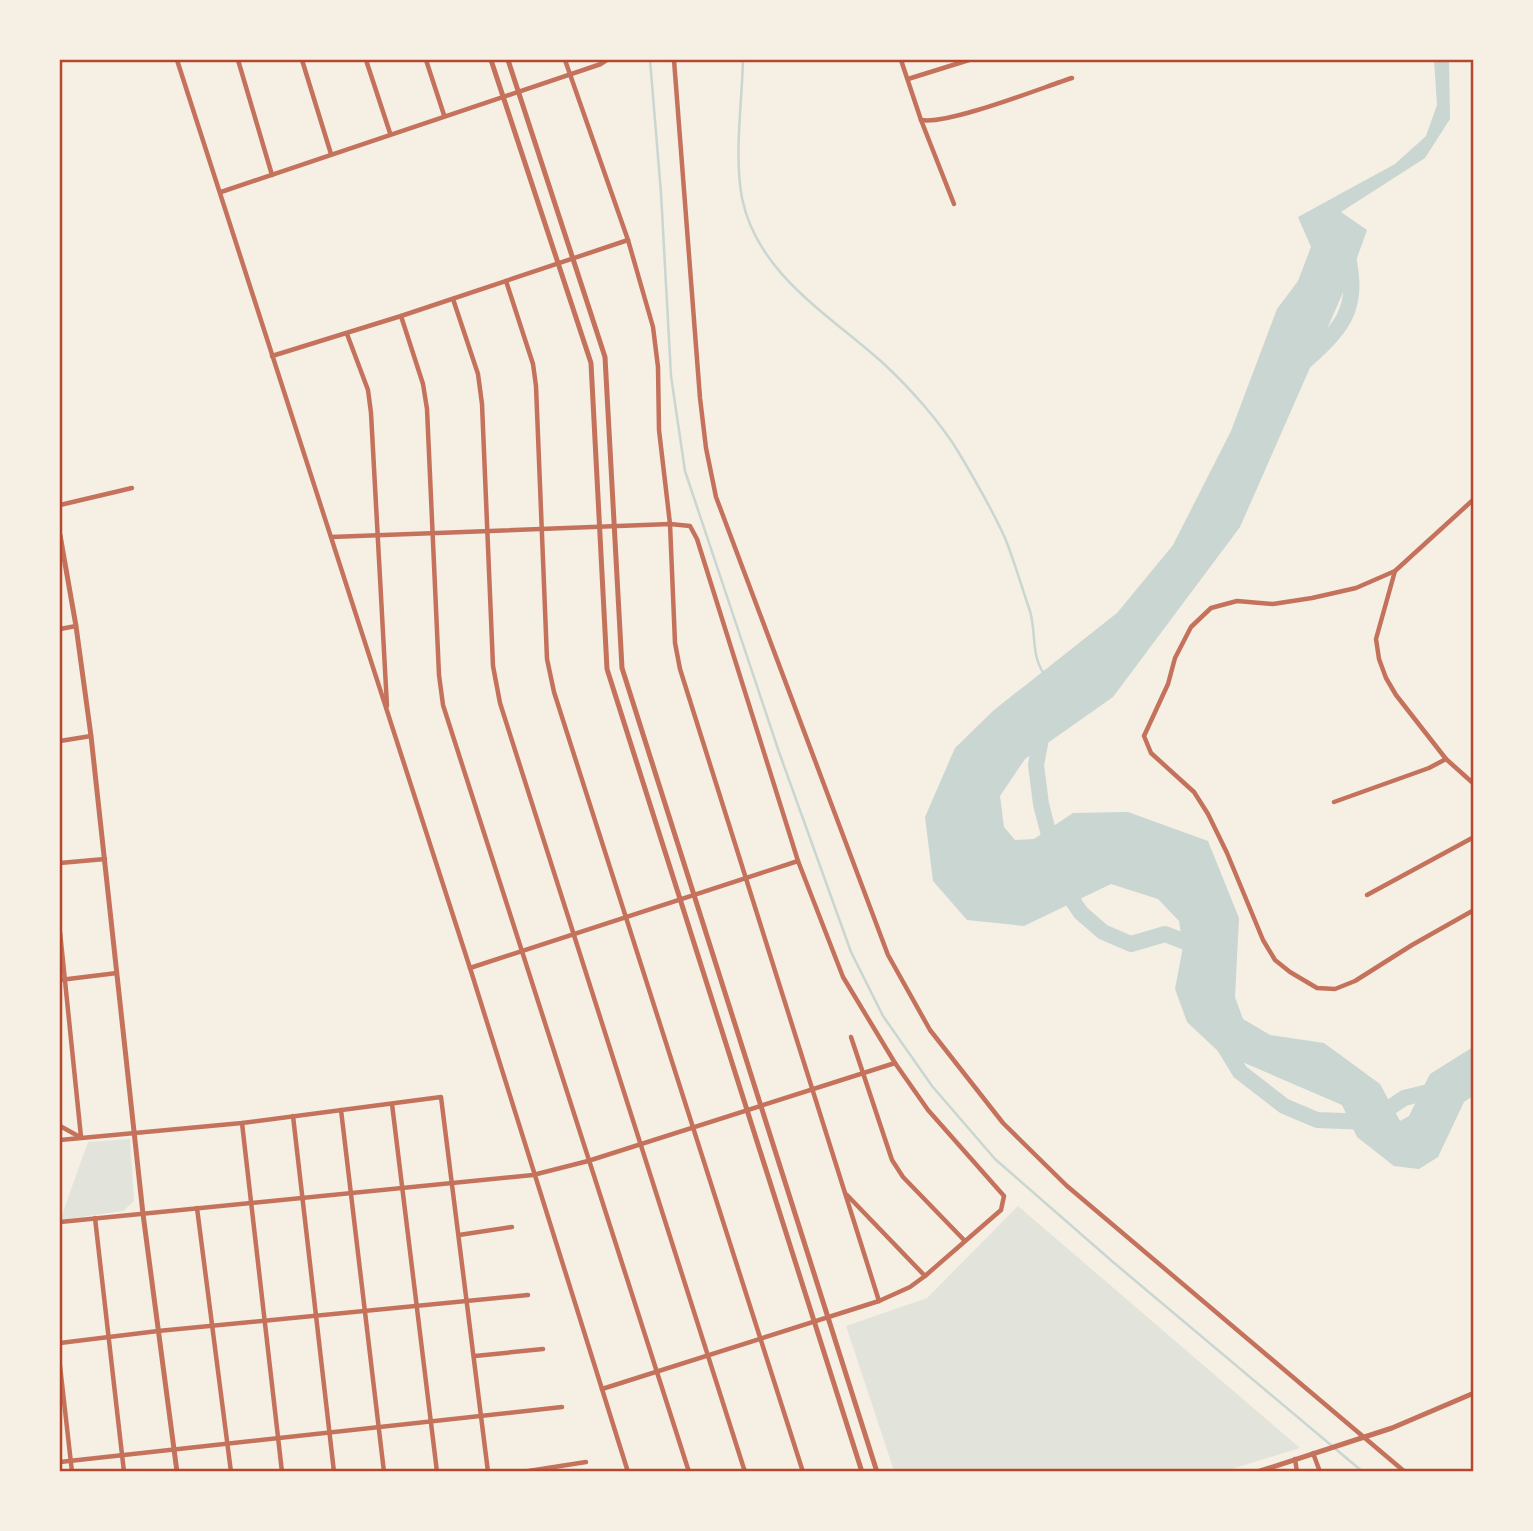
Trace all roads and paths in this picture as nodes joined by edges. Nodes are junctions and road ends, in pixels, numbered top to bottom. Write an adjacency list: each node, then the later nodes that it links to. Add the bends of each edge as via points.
1 (177, 60): 23 (street)
2 (238, 60): 22 (street)
3 (302, 60): 21 (street)
4 (366, 60): 20 (street)
5 (426, 60): 18 (street)
6 (491, 60): 17 (street)
7 (508, 60): 16 (street)
8 (565, 60): 13 (street)
9 (607, 60): 13 (street)
10 (674, 60): 129 (street, via 700,398 716,497 888,955 930,1030 1003,1123 1067,1186)
11 (901, 60): 15 (street)
12 (969, 60): 15 (street)
13 (569, 74): 16 (street); 25 (street)
14 (1072, 78): 19 (street, via 976,110 931,122)
15 (908, 79): 19 (street)
16 (519, 91): 17 (street); 26 (street)
17 (503, 96): 18 (street); 27 (street)
18 (444, 116): 20 (street)
19 (921, 120): 24 (street)
20 (390, 134): 21 (street)
21 (331, 154): 22 (street)
22 (272, 175): 23 (street)
23 (222, 192): 32 (street)
24 (954, 204)
25 (628, 240): 26 (street); 36 (street, via 653,327)
26 (574, 258): 27 (street); 38 (street, via 605,357)
27 (559, 263): 28 (street); 37 (street, via 591,363)
28 (506, 281): 29 (street); 39 (street, via 533,364)
29 (453, 299): 30 (street); 40 (street, via 478,374)
30 (401, 316): 31 (street); 41 (street, via 424,384)
31 (347, 334): 32 (street); 43 (street, via 372,413)
32 (272, 356): 44 (street)
33 (132, 488): 35 (street)
34 (1474, 499): 45 (street)
35 (60, 505)
36 (670, 524): 38 (street); 57 (street, via 690,526 697,539); 59 (street, via 680,669)
37 (600, 527): 38 (street); 39 (street); 62 (street, via 607,669)
38 (614, 527): 60 (street, via 622,668)
39 (543, 528): 40 (street); 64 (street, via 547,659 554,692)
40 (488, 530): 41 (street); 66 (street, via 493,666 500,703)
41 (434, 533): 43 (street); 67 (street, via 443,705)
42 (60, 535): 46 (street)
43 (376, 536): 44 (street); 49 (street)
44 (331, 537): 49 (street)
45 (1395, 571): 52 (street, via 1376,639 1379,659 1396,695); 63 (street, via 1356,588 1312,598 1273,604 1237,601 1211,608 1191,627 1144,736 1151,753 1194,792 1208,814 1275,960 1317,988 1335,989 1355,981)
46 (63, 576): 47 (street)
47 (76, 625): 48 (street); 50 (street)
48 (60, 629)
49 (388, 713): 68 (street)
50 (91, 736): 51 (street); 56 (street)
51 (60, 741)
52 (1446, 759): 53 (street); 54 (street)
53 (1474, 784)
54 (1334, 802)
55 (1474, 837): 61 (street)
56 (105, 859): 58 (street); 69 (street)
57 (797, 861): 59 (street); 72 (street, via 843,977)
58 (60, 863)
59 (746, 877): 60 (street); 74 (street)
60 (694, 895): 62 (street); 76 (street)
61 (1367, 895)
62 (680, 900): 64 (street); 78 (street)
63 (1474, 910)
64 (628, 916): 66 (street); 82 (street)
65 (60, 932): 70 (street)
66 (573, 934): 67 (street); 86 (street)
67 (522, 950): 68 (street); 87 (street)
68 (470, 968): 88 (street)
69 (118, 973): 70 (street); 83 (street)
70 (62, 980): 84 (street)
71 (851, 1037): 73 (street)
72 (895, 1063): 73 (street); 101 (street, via 928,1110 1004,1196 1001,1210)
73 (862, 1073): 74 (street); 101 (street, via 892,1160)
74 (813, 1089): 76 (street); 92 (street)
75 (391, 1104): 77 (street); 89 (street, via 441,1097); 90 (street)
76 (760, 1106): 78 (street); 109 (street)
77 (341, 1110): 79 (street); 91 (street)
78 (746, 1111): 82 (street); 110 (street)
79 (293, 1116): 80 (street); 93 (street)
80 (242, 1123): 83 (street); 94 (street)
81 (60, 1126): 84 (street)
82 (694, 1128): 86 (street); 115 (street)
83 (134, 1133): 84 (street); 96 (street)
84 (81, 1137): 85 (street)
85 (60, 1140)
86 (639, 1145): 87 (street); 118 (street)
87 (588, 1161): 88 (street); 121 (street)
88 (533, 1175): 89 (street); 122 (street)
89 (452, 1183): 90 (street); 100 (street)
90 (401, 1188): 91 (street); 106 (street)
91 (351, 1193): 93 (street); 107 (street)
92 (846, 1194): 102 (street); 105 (street)
93 (303, 1198): 94 (street); 108 (street)
94 (251, 1203): 95 (street); 111 (street)
95 (197, 1208): 96 (street); 112 (street)
96 (144, 1214): 97 (street); 113 (street)
97 (95, 1218): 98 (street); 114 (street)
98 (60, 1222)
99 (512, 1227): 100 (street)
100 (459, 1235): 104 (street)
101 (964, 1240): 102 (street)
102 (925, 1276): 105 (street)
103 (528, 1294): 104 (street)
104 (468, 1300): 106 (street); 119 (street)
105 (879, 1301): 109 (street)
106 (416, 1306): 107 (street); 126 (street)
107 (365, 1311): 108 (street); 127 (street)
108 (316, 1315): 111 (street); 128 (street)
109 (829, 1316): 110 (street); 154 (street)
110 (814, 1320): 115 (street); 153 (street)
111 (263, 1321): 112 (street); 130 (street)
112 (212, 1325): 113 (street); 131 (street)
113 (158, 1331): 114 (street); 132 (street)
114 (108, 1337): 116 (street); 134 (street)
115 (760, 1337): 118 (street); 152 (street)
116 (60, 1343)
117 (543, 1349): 119 (street)
118 (707, 1354): 121 (street); 151 (street)
119 (475, 1356): 125 (street)
120 (60, 1366): 136 (street)
121 (656, 1371): 122 (street); 150 (street)
122 (602, 1389): 149 (street)
123 (1474, 1393): 129 (street)
124 (562, 1407): 125 (street)
125 (482, 1416): 126 (street); 147 (street)
126 (431, 1422): 127 (street); 146 (street)
127 (379, 1427): 128 (street); 145 (street)
128 (330, 1433): 130 (street); 144 (street)
129 (1363, 1436): 133 (street); 158 (street)
130 (278, 1438): 131 (street); 143 (street)
131 (228, 1444): 132 (street); 142 (street)
132 (174, 1450): 134 (street); 141 (street)
133 (1313, 1453): 135 (street); 157 (street)
134 (122, 1455): 136 (street); 140 (street)
135 (1295, 1459): 155 (street); 156 (street)
136 (70, 1461): 137 (street); 139 (street)
137 (60, 1462)
138 (586, 1462): 148 (street)
139 (72, 1472)
140 (124, 1472)
141 (177, 1472)
142 (231, 1472)
143 (282, 1472)
144 (334, 1472)
145 (384, 1472)
146 (437, 1472)
147 (488, 1472)
148 (522, 1472)
149 (628, 1472)
150 (689, 1472)
151 (745, 1472)
152 (803, 1472)
153 (862, 1472)
154 (877, 1472)
155 (1257, 1472)
156 (1297, 1472)
157 (1320, 1472)
158 (1405, 1472)

